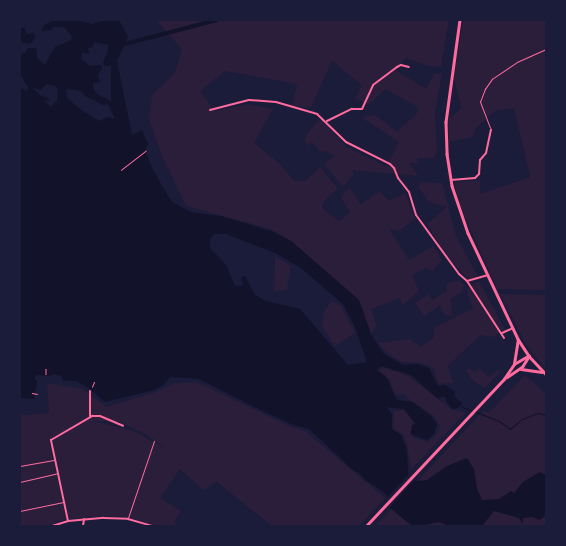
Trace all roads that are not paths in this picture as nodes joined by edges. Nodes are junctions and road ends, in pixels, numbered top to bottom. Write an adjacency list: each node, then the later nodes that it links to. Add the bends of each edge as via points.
1 (460, 20): 6 (street, via 446,110)
2 (408, 68): 4 (street, via 401,65 372,85 362,109 352,109)
3 (210, 110): 4 (street, via 249,100 276,102 310,110)
4 (326, 122): 8 (street, via 346,142 390,164 409,192 416,216 442,254)
5 (491, 130): 6 (street, via 486,153 480,160 479,174 475,178)
6 (451, 180): 7 (street, via 462,218)
7 (488, 275): 8 (street); 9 (street)
8 (467, 281): 10 (street)
9 (513, 328): 10 (street); 12 (street)
10 (502, 333): 11 (street)
11 (504, 338)
12 (518, 339): 13 (street); 14 (street)
13 (529, 356): 14 (street); 15 (street); 16 (street)
14 (514, 364): 17 (street)
15 (516, 371): 16 (street, via 528,368); 17 (street)
16 (545, 374)
17 (504, 378): 34 (street)
18 (90, 391): 19 (street)
19 (90, 417): 20 (street, via 100,416); 22 (street, via 51,440)
20 (123, 426)
21 (154, 441): 29 (lane)
22 (55, 460): 23 (lane); 24 (street)
23 (20, 466)
24 (58, 474): 25 (lane); 26 (street)
25 (20, 482)
26 (64, 502): 27 (lane); 30 (street)
27 (20, 511)
28 (84, 519): 29 (street); 30 (street); 32 (street)
29 (128, 519): 33 (street)
30 (68, 521): 31 (street)
31 (52, 526)
32 (83, 526)
33 (152, 526)
34 (366, 526)

